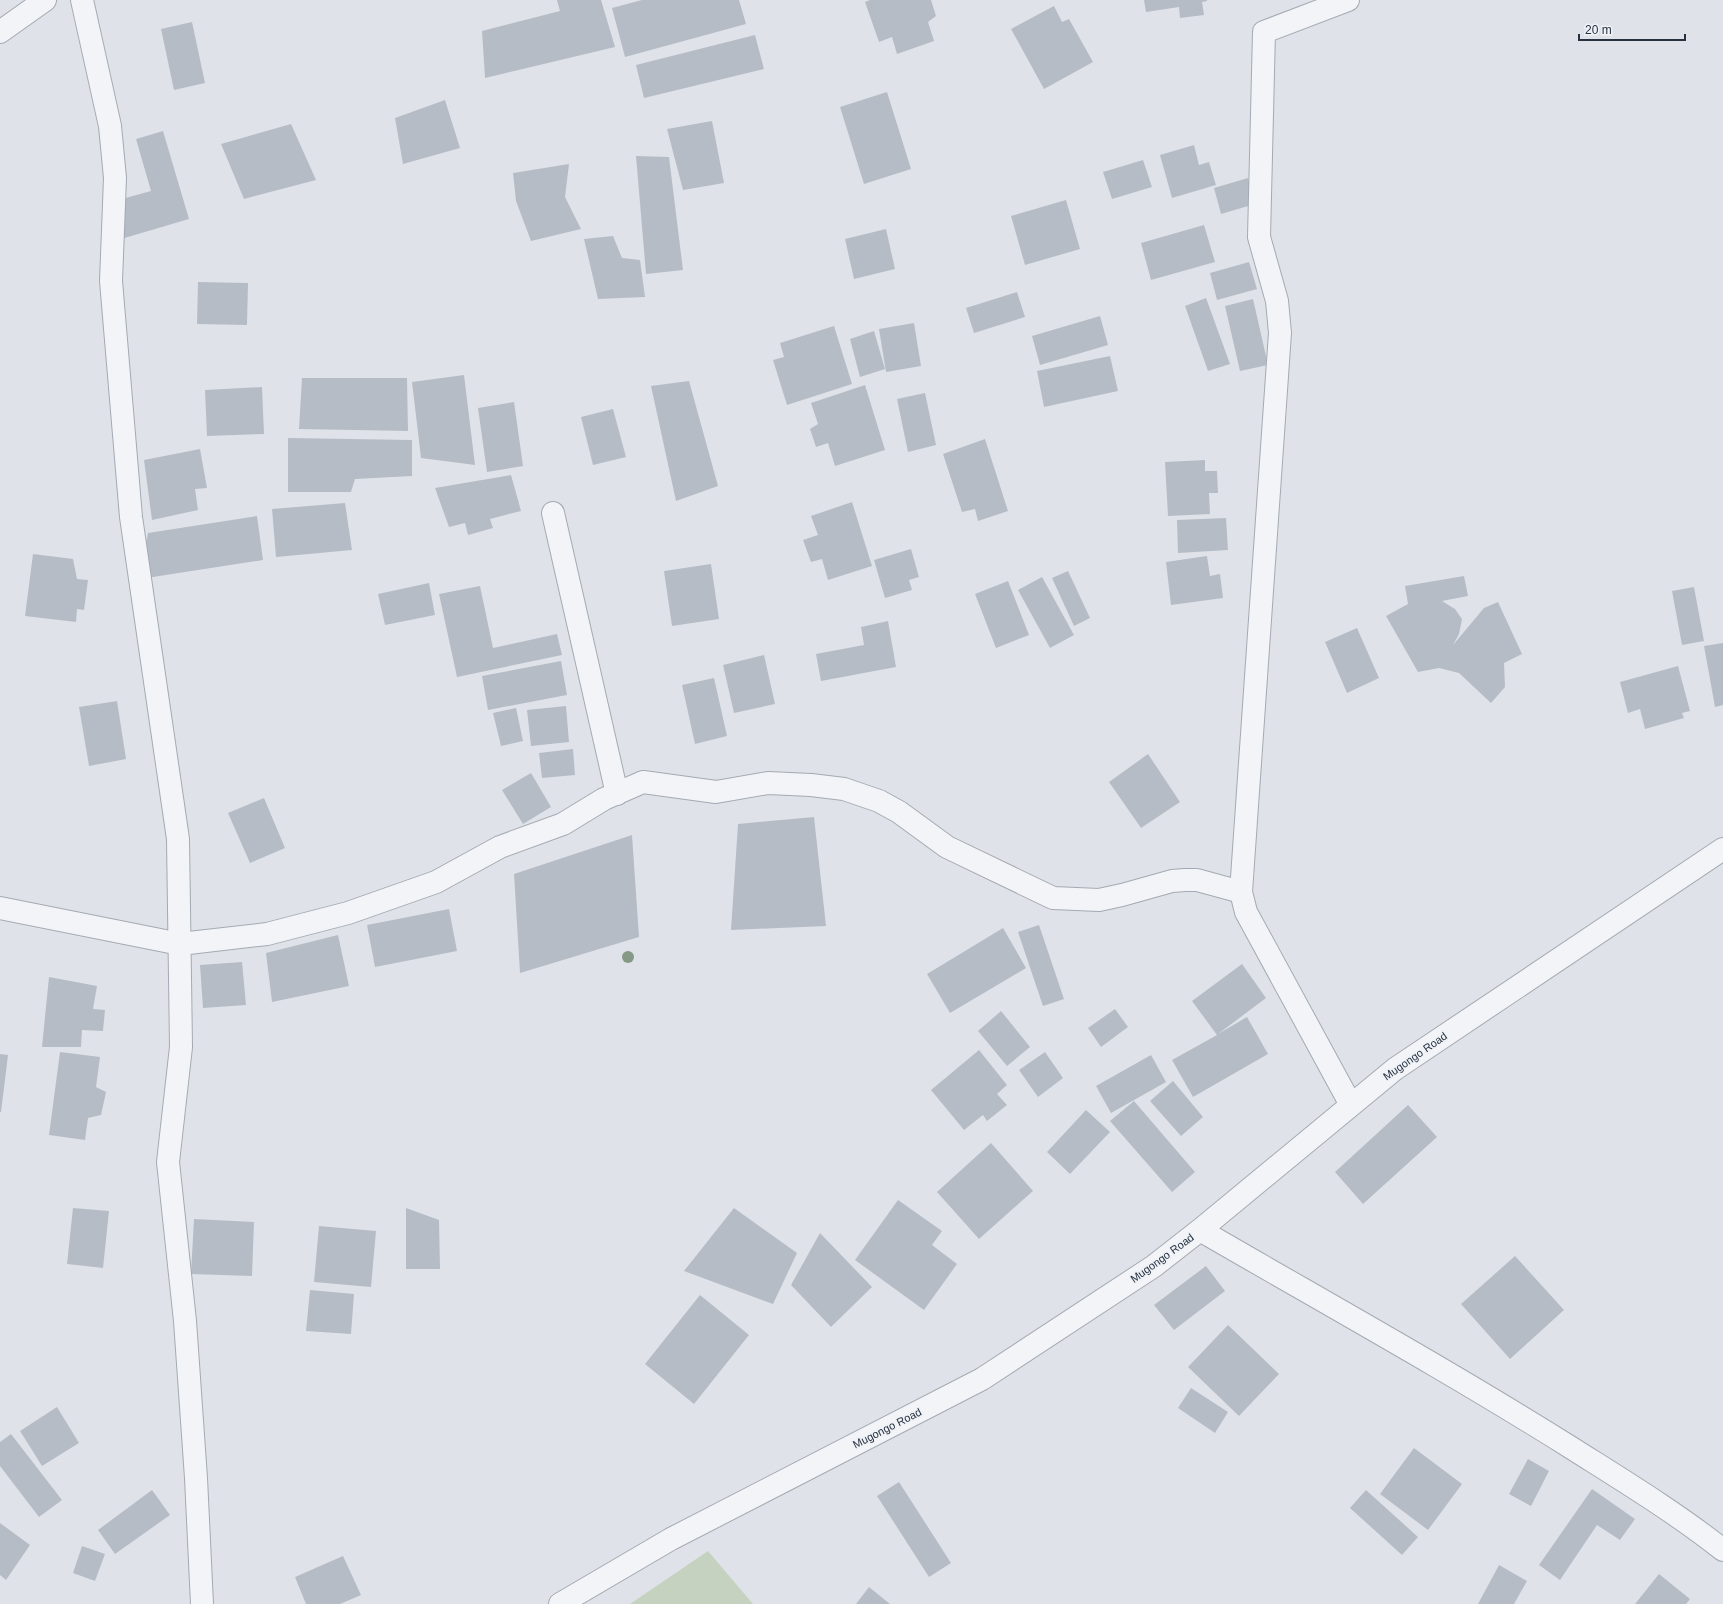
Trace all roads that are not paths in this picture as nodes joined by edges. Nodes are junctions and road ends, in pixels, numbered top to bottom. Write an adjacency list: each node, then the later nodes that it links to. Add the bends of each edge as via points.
1 (45, 0): 4 (street)
2 (82, 0): 10 (street, via 110,126 115,178 111,281 131,517 178,839)
3 (1348, 0): 8 (street, via 1264,32 1259,238 1278,301 1280,334)
4 (0, 32)
5 (553, 513): 6 (street)
6 (617, 794): 8 (street, via 643,782 716,792 768,783 844,789 879,801 899,812 947,847 1053,898 1099,900 1185,880 1197,880); 10 (street, via 563,824 500,847 436,882 348,913 267,934)
7 (1723, 849): 11 (street, Mugongo Road, via 1394,1069)
8 (1241, 892): 11 (street, via 1246,912)
9 (0, 908): 10 (street)
10 (180, 944): 14 (street, via 181,1047 168,1162 185,1321)
11 (1351, 1105): 12 (street, Mugongo Road)
12 (1200, 1230): 13 (street, via 1499,1402 1625,1482); 15 (street, Mugongo Road, via 1154,1266 982,1379 671,1540)
13 (1723, 1550)
14 (202, 1604)
15 (560, 1604)

